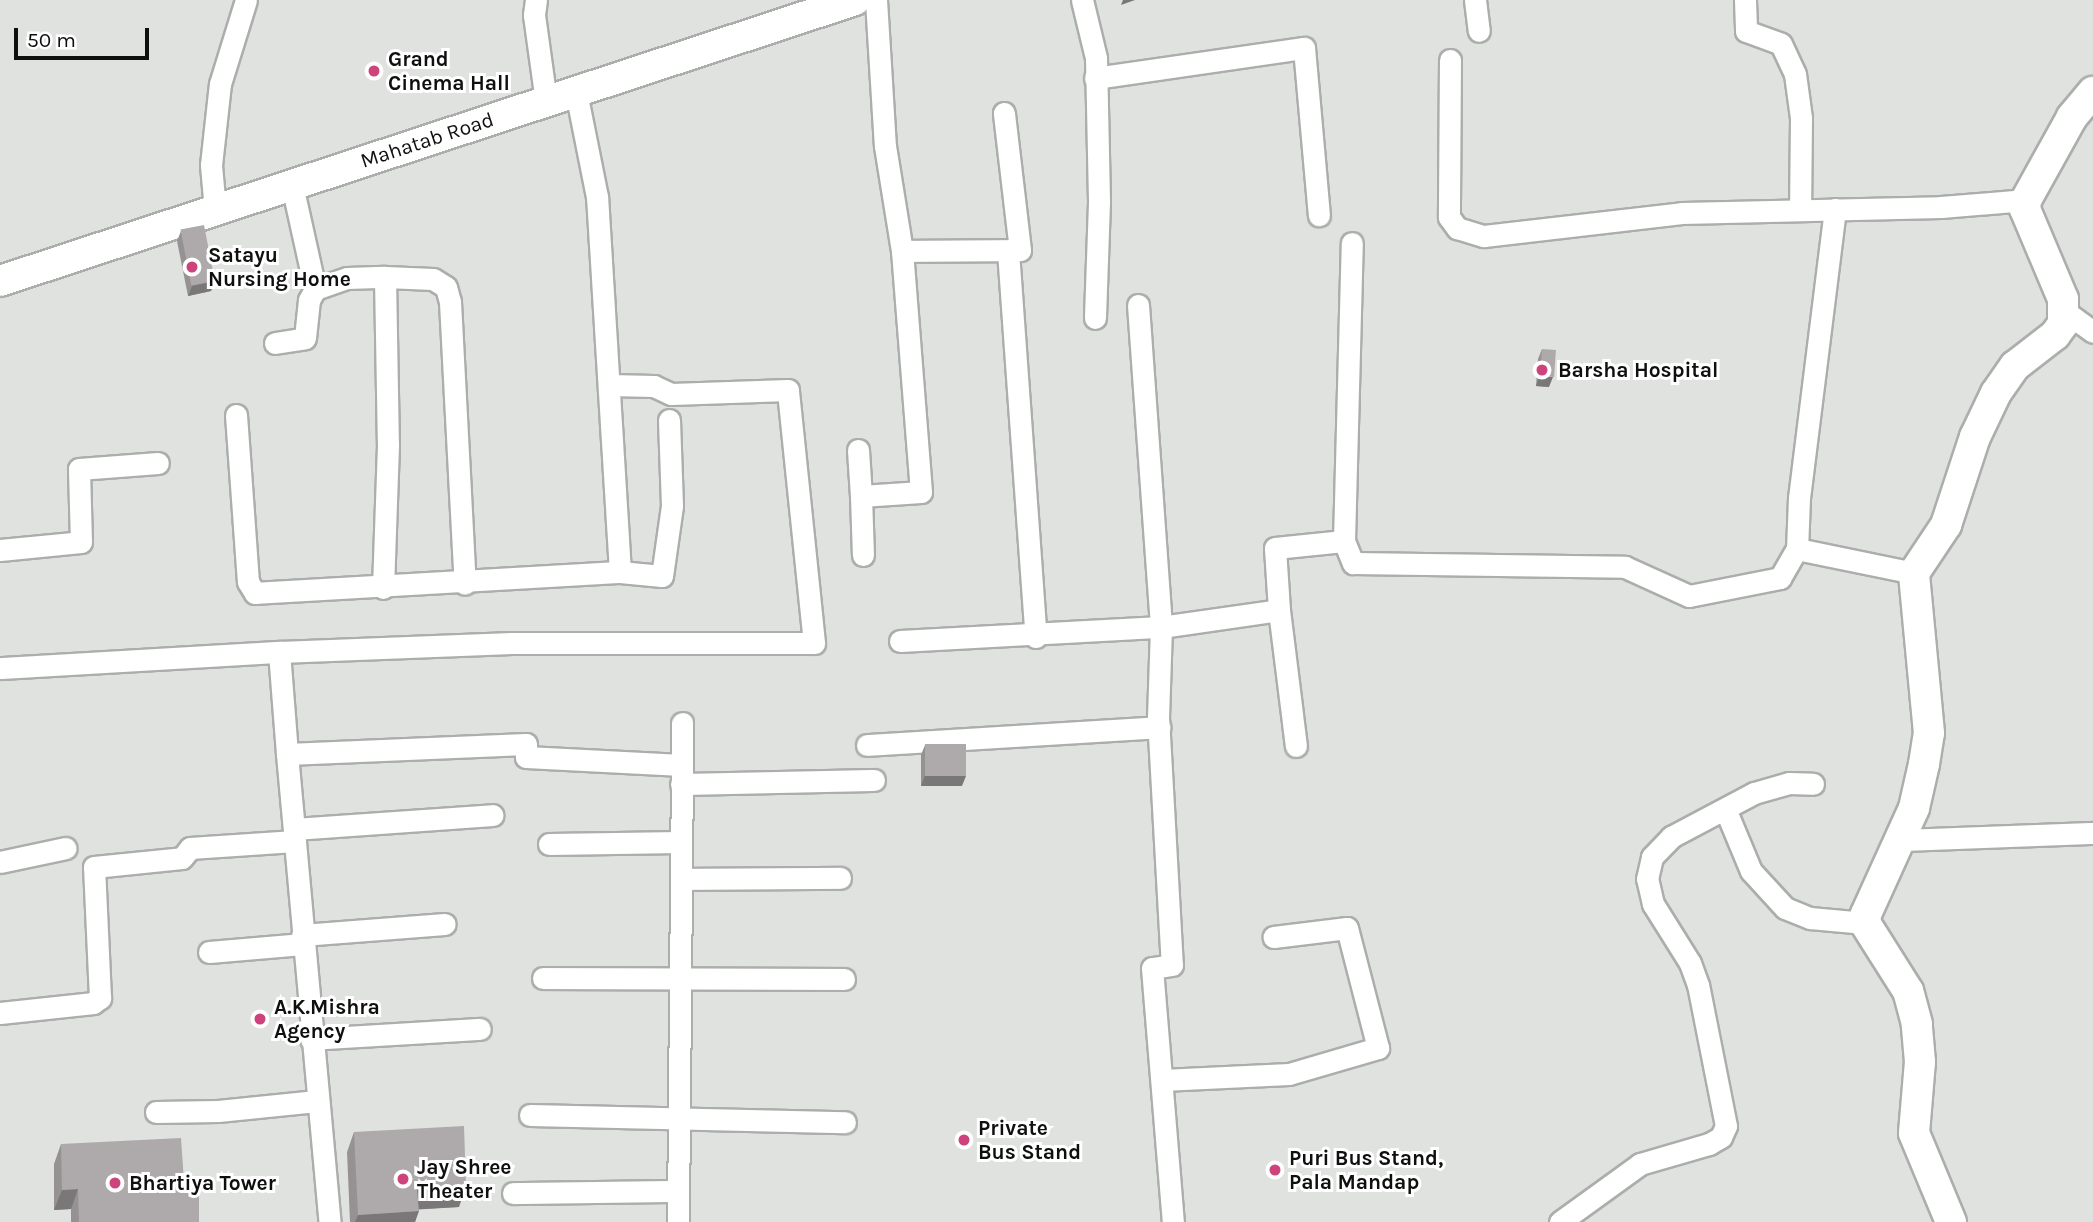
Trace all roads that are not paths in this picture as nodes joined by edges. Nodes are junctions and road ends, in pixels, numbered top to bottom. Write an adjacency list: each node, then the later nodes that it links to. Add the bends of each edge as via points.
1 (246, 0): 19 (street, via 220,84 211,165)
2 (536, 0): 13 (street)
3 (855, 0): 11 (street, Mahatab Road)
4 (876, 0): 22 (street, via 886,146)
5 (1082, 0): 10 (street, via 1095,43)
6 (1475, 0): 8 (street)
7 (1745, 0): 17 (street, via 1746,31 1781,44 1795,74 1801,118)
8 (1479, 31)
9 (1450, 60): 17 (street, via 1450,217 1457,228 1501,237 1682,213)
10 (1096, 78): 20 (street, via 1304,48); 29 (street, via 1099,202)
11 (576, 92): 13 (street, Mahatab Road); 32 (street, via 597,197)
12 (2093, 92): 16 (street, via 2072,117)
13 (546, 102): 15 (street, Mahatab Road)
14 (1004, 113): 23 (street, via 1020,250)
15 (292, 185): 19 (street, Mahatab Road); 26 (street)
16 (2026, 200): 18 (street); 28 (street, via 2025,209 2052,267)
17 (1800, 209): 18 (street)
18 (1835, 209): 39 (street, via 1799,498)
19 (215, 210): 25 (street, Mahatab Road)
20 (1319, 215)
21 (1352, 243): 38 (street)
22 (902, 251): 23 (street); 37 (street, via 921,492)
23 (1007, 251): 48 (street)
24 (385, 277): 26 (street, via 347,278); 44 (street, via 433,279 446,287 450,302); 45 (street, via 388,445)
25 (0, 281)
26 (316, 289): 31 (street, via 309,300 305,338)
27 (1138, 305): 47 (street)
28 (2063, 310): 30 (street); 43 (street, via 2063,324 2056,335 2015,366 1997,393 1975,436 1946,525)
29 (1095, 318)
30 (2093, 332)
31 (275, 343)
32 (609, 385): 42 (street); 50 (street, via 654,386 671,394 788,390 814,643 512,643)
33 (236, 415): 45 (street, via 250,589 262,593)
34 (669, 420): 42 (street, via 672,506 662,576)
35 (858, 450): 37 (street)
36 (158, 463): 40 (street, via 79,470 81,542)
37 (861, 496): 41 (street)
38 (1344, 541): 39 (street, via 1353,563 1625,567 1689,596 1780,578); 46 (street, via 1275,548)
39 (1797, 549): 43 (street)
40 (0, 550)
41 (863, 555)
42 (620, 572): 44 (street)
43 (1914, 573): 64 (street, via 1929,733 1914,808)
44 (464, 584): 45 (street)
45 (383, 588)
46 (1279, 610): 47 (street); 55 (street)
47 (1161, 627): 48 (street); 53 (street)
48 (1036, 637): 49 (street)
49 (900, 641)
50 (279, 653): 51 (street); 56 (street)
51 (0, 668)
52 (682, 723): 57 (street)
53 (1159, 727): 54 (street); 82 (street, via 1172,965 1152,968)
54 (867, 745)
55 (1296, 746)
56 (287, 754): 57 (street, via 526,744 526,757); 63 (street)
57 (682, 774): 58 (street); 65 (street)
58 (874, 780)
59 (1813, 784): 60 (street, via 1789,782 1754,793)
60 (1726, 811): 71 (street, via 1751,871 1785,908 1810,918); 93 (street, via 1671,837 1652,857 1647,879 1653,904 1690,963 1698,985 1726,1126 1721,1137 1709,1144 1640,1164)
61 (493, 815): 63 (street)
62 (2093, 833): 64 (street)
63 (294, 835): 74 (street); 79 (street, via 190,848 182,858 94,867 100,998)
64 (1900, 840): 71 (street)
65 (681, 842): 66 (street); 70 (street)
66 (549, 845)
67 (66, 849): 68 (street)
68 (0, 862)
69 (840, 878): 70 (street)
70 (681, 879): 78 (street)
71 (1865, 923): 94 (street, via 1908,991 1920,1062 1914,1133)
72 (445, 924): 74 (street)
73 (1274, 937): 82 (street, via 1347,928 1378,1048 1289,1074)
74 (303, 940): 75 (street); 81 (street)
75 (209, 952)
76 (542, 978): 78 (street)
77 (844, 979): 78 (street)
78 (680, 981): 86 (street)
79 (0, 1013)
80 (480, 1029): 81 (street)
81 (311, 1039): 83 (street)
82 (1162, 1080): 92 (street)
83 (316, 1101): 84 (street); 90 (street)
84 (156, 1112)
85 (530, 1115): 86 (street)
86 (679, 1118): 87 (street); 88 (street)
87 (845, 1122)
88 (678, 1191): 89 (street); 91 (street)
89 (513, 1193)
90 (330, 1222)
91 (678, 1222)
92 (1173, 1222)
93 (1560, 1222)
94 (1951, 1222)

